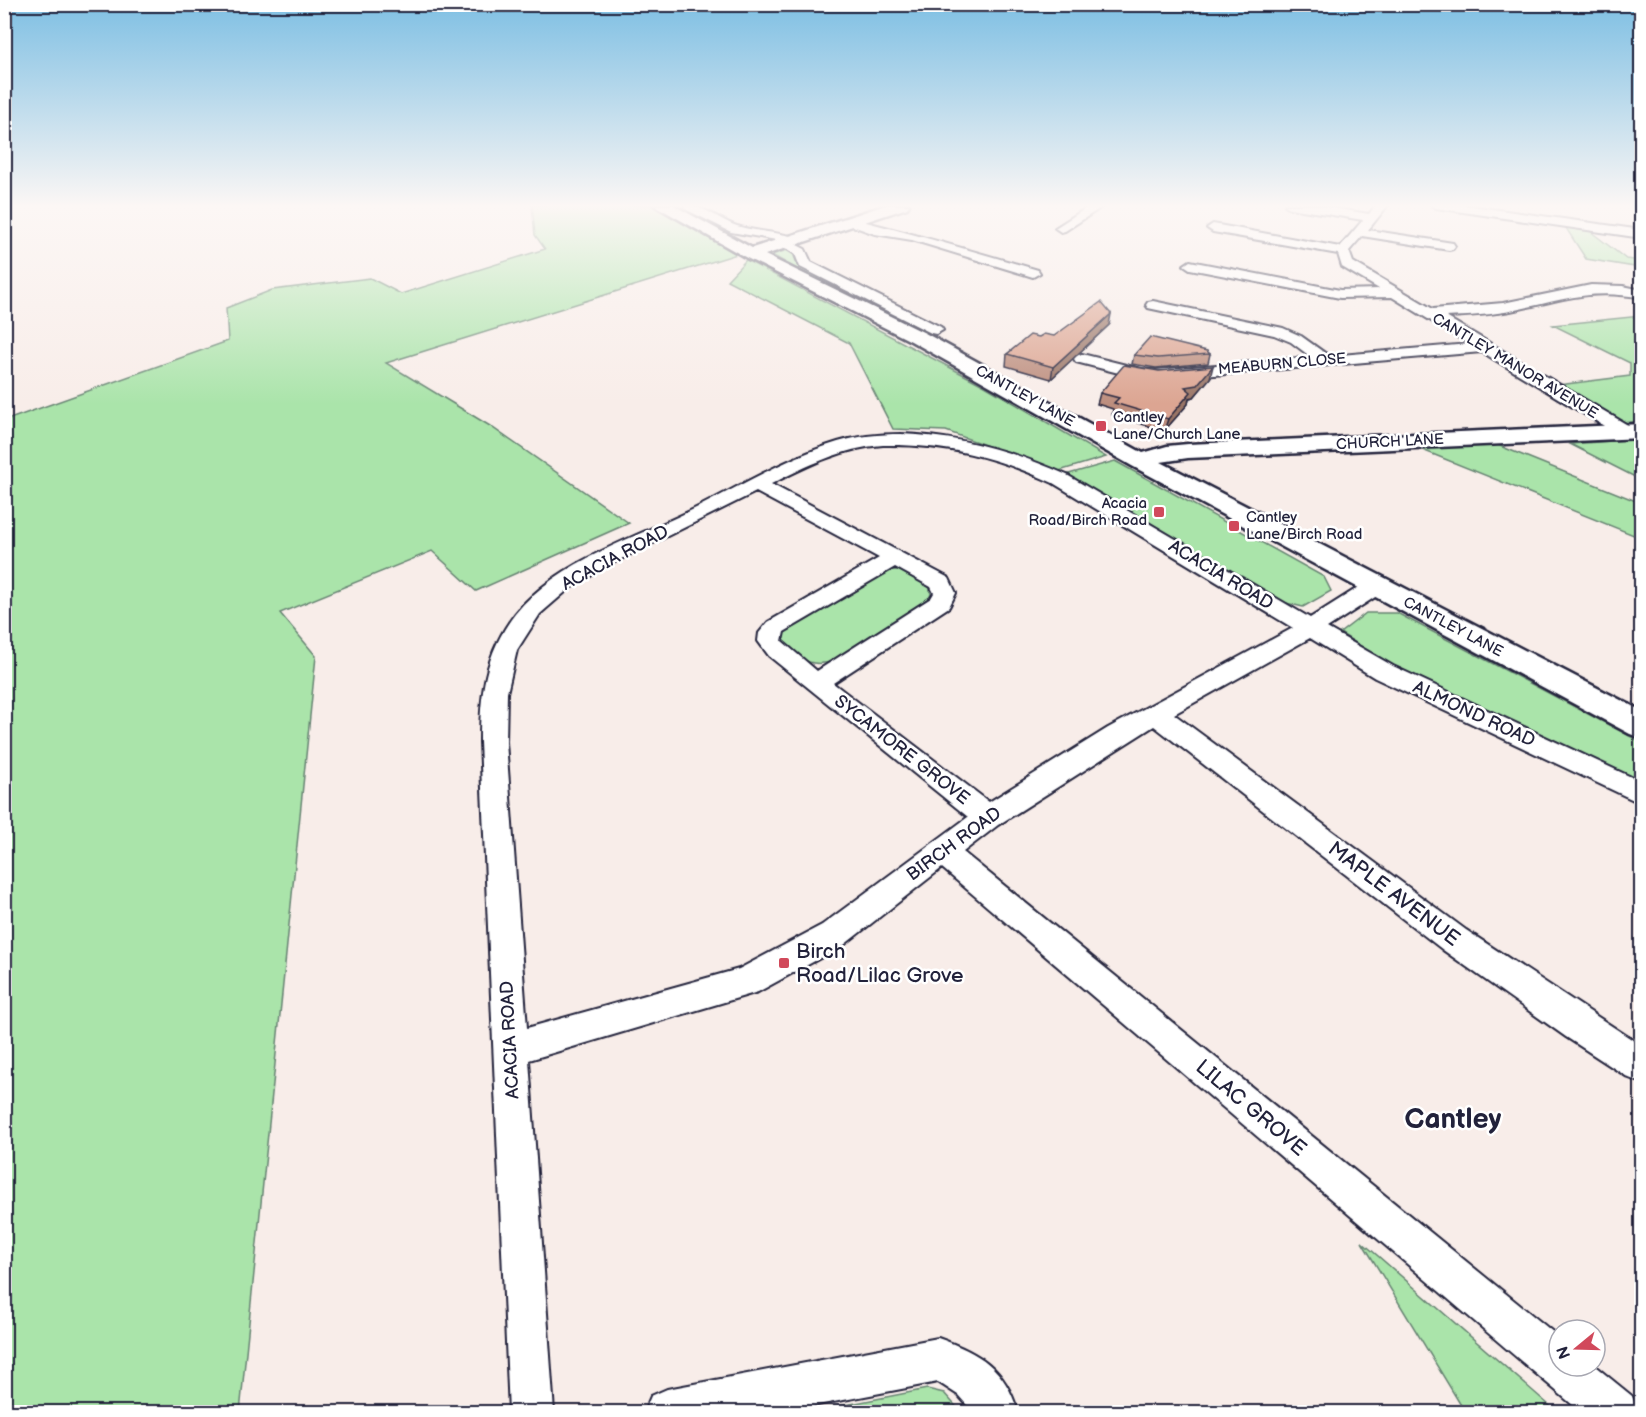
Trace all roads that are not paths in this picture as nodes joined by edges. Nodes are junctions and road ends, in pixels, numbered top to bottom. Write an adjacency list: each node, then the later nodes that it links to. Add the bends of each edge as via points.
1 (785, 271): 16 (main road, CANTLEY LANE, via 918,337)
2 (818, 271): 11 (street)
3 (1031, 271): 6 (street)
4 (1222, 271): 7 (street, via 1340,294)
5 (1359, 271): 7 (street, CANTLEY MANOR AVENUE)
6 (1034, 272)
7 (1394, 293): 10 (street, CANTLEY MANOR AVENUE)
8 (1641, 294): 10 (street, via 1589,288 1498,308)
9 (1153, 305): 14 (street, via 1278,331)
10 (1429, 315): 12 (street, CANTLEY MANOR AVENUE)
11 (936, 330)
12 (1484, 347): 14 (street, MEABURN CLOSE); 15 (street, CANTLEY MANOR AVENUE)
13 (1082, 359): 14 (street, MEABURN CLOSE, via 1156,375)
14 (1325, 360)
15 (1633, 431): 16 (main road, CHURCH LANE, via 1188,451)
16 (1140, 461): 19 (main road, CANTLEY LANE)
17 (757, 485): 18 (street, SYCAMORE GROVE); 20 (street, ACACIA ROAD, via 824,453 866,441 929,441 1006,456 1060,479); 27 (street, ACACIA ROAD, via 568,579 540,600 501,656 494,691 493,742)
18 (896, 557): 21 (street, SYCAMORE GROVE, via 771,633 770,642 777,651); 21 (street, SYCAMORE GROVE, via 941,583 945,593 941,602)
19 (1375, 587): 20 (street, BIRCH ROAD); 23 (main road, CANTLEY LANE)
20 (1310, 628): 22 (street, BIRCH ROAD); 24 (street, ALMOND ROAD, via 1384,672)
21 (816, 683): 25 (street, SYCAMORE GROVE)
22 (1155, 713): 25 (street, BIRCH ROAD); 28 (street, MAPLE AVENUE, via 1490,967)
23 (1641, 726)
24 (1641, 794)
25 (988, 817): 26 (street, BIRCH ROAD)
26 (942, 851): 27 (street, BIRCH ROAD, via 832,935 746,982); 29 (street, LILAC GROVE)
27 (511, 1049): 31 (street, ACACIA ROAD)
28 (1641, 1066)
29 (1547, 1355)
30 (1574, 1378): 34 (street, LILAC GROVE)
31 (531, 1413)
32 (667, 1413): 33 (street, via 938,1360 958,1366 975,1379)
33 (996, 1413)
34 (1616, 1413)

